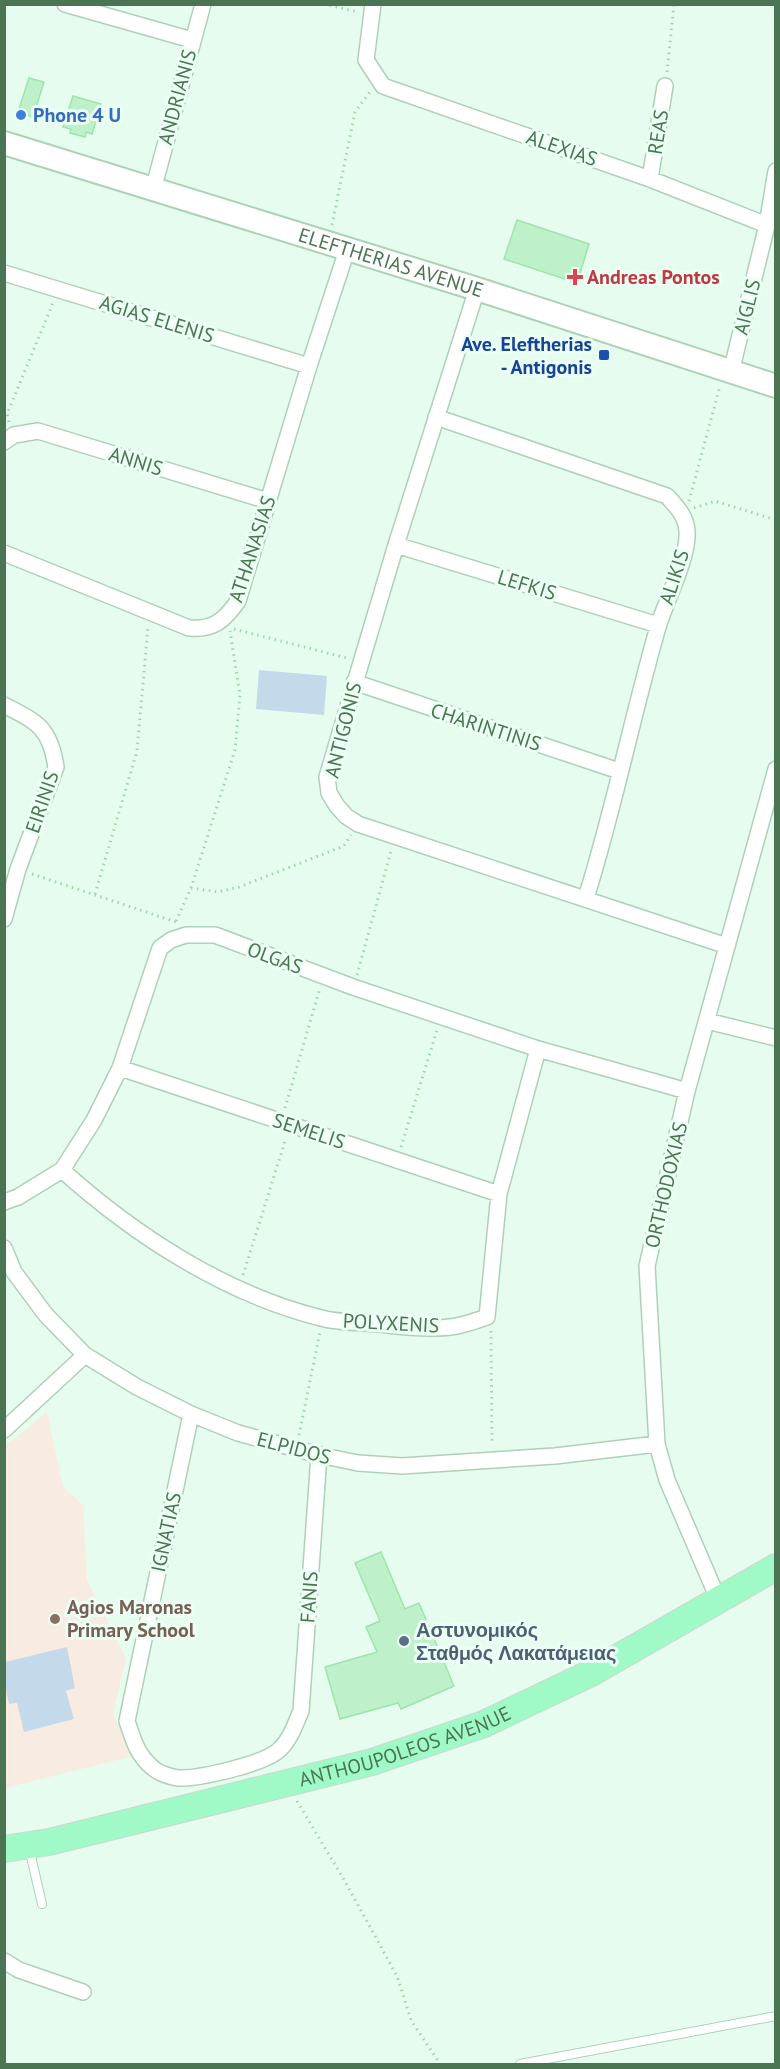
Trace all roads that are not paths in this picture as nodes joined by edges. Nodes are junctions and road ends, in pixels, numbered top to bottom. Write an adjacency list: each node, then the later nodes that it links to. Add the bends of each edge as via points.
1 (65, 4): 4 (street)
2 (202, 4): 4 (street, ANDRIANIS)
3 (372, 10): 8 (street, ALEXIAS, via 366,60 382,86)
4 (192, 40): 9 (street, ANDRIANIS)
5 (665, 86): 8 (street, REAS)
6 (4, 143): 9 (main road, ELEFTHERIAS AVENUE)
7 (776, 171): 10 (street, AIGLIS)
8 (650, 179): 10 (street, ALEXIAS)
9 (153, 190): 11 (main road, ELEFTHERIAS AVENUE)
10 (767, 225): 15 (street, AIGLIS)
11 (338, 248): 13 (main road, ELEFTHERIAS AVENUE); 14 (street, ATHANASIAS)
12 (4, 273): 14 (street, AGIAS ELENIS)
13 (477, 290): 15 (main road, ELEFTHERIAS AVENUE); 17 (street, ANTIGONIS)
14 (309, 366): 19 (street, ATHANASIAS)
15 (728, 371): 16 (main road, ELEFTHERIAS AVENUE)
16 (776, 386)
17 (436, 417): 20 (street, ANTIGONIS); 22 (street, ALIKIS, via 667,496 682,513 687,530 686,548)
18 (9, 438): 19 (street, ANNIS, via 38,431)
19 (268, 501): 21 (street, ATHANASIAS, via 237,601 217,624 202,629 189,628)
20 (396, 545): 22 (street, LEFKIS); 23 (street, ANTIGONIS)
21 (4, 553)
22 (658, 625): 26 (street, ALIKIS)
23 (354, 682): 26 (street, CHARINTINIS); 28 (street, ANTIGONIS, via 327,777 329,793 346,816 395,838)
24 (4, 705): 27 (street, EIRINIS, via 35,721 45,732 56,767)
25 (776, 769): 30 (street, ORTHODOXIAS)
26 (619, 771): 28 (street, ALIKIS)
27 (11, 867): 29 (street, EIRINIS)
28 (586, 898): 30 (street, ANTIGONIS)
29 (4, 919)
30 (727, 946): 31 (street, ORTHODOXIAS)
31 (706, 1021): 32 (street); 35 (street, ORTHODOXIAS)
32 (776, 1038)
33 (538, 1049): 34 (street, OLGAS, via 215,936 186,935 160,948); 35 (street, OLGAS); 37 (street)
34 (120, 1068): 36 (street, OLGAS, via 94,1120); 37 (street, SEMELIS)
35 (687, 1091): 44 (street, ORTHODOXIAS, via 648,1266)
36 (62, 1170): 37 (street, POLYXENIS, via 161,1247 239,1288 323,1318 409,1327 459,1326 487,1317); 38 (street, OLGAS)
37 (499, 1194)
38 (4, 1202)
39 (4, 1248): 40 (street, ELPIDOS)
40 (9, 1274): 41 (street, ELPIDOS)
41 (86, 1355): 42 (street, ELPIDOS, via 136,1387); 43 (street)
42 (191, 1414): 45 (street, ELPIDOS, via 238,1433); 48 (street, IGNATIAS, via 127,1721 136,1750 154,1769 176,1778 197,1777 262,1760 278,1751)
43 (4, 1430)
44 (657, 1444): 45 (street, ELPIDOS, via 402,1466); 47 (street, ORTHODOXIAS, via 667,1480)
45 (319, 1455): 48 (street, FANIS, via 301,1710)
46 (776, 1567): 47 (main road, ANTHOUPOLEOS AVENUE)
47 (719, 1601): 49 (main road, ANTHOUPOLEOS AVENUE, via 591,1672 484,1724 372,1762)
48 (290, 1737)
49 (16, 1847): 50 (lane)
50 (42, 1904)
51 (4, 1961): 52 (street, via 19,1971)
52 (83, 1992)
53 (776, 2016): 54 (lane)
54 (520, 2064)

